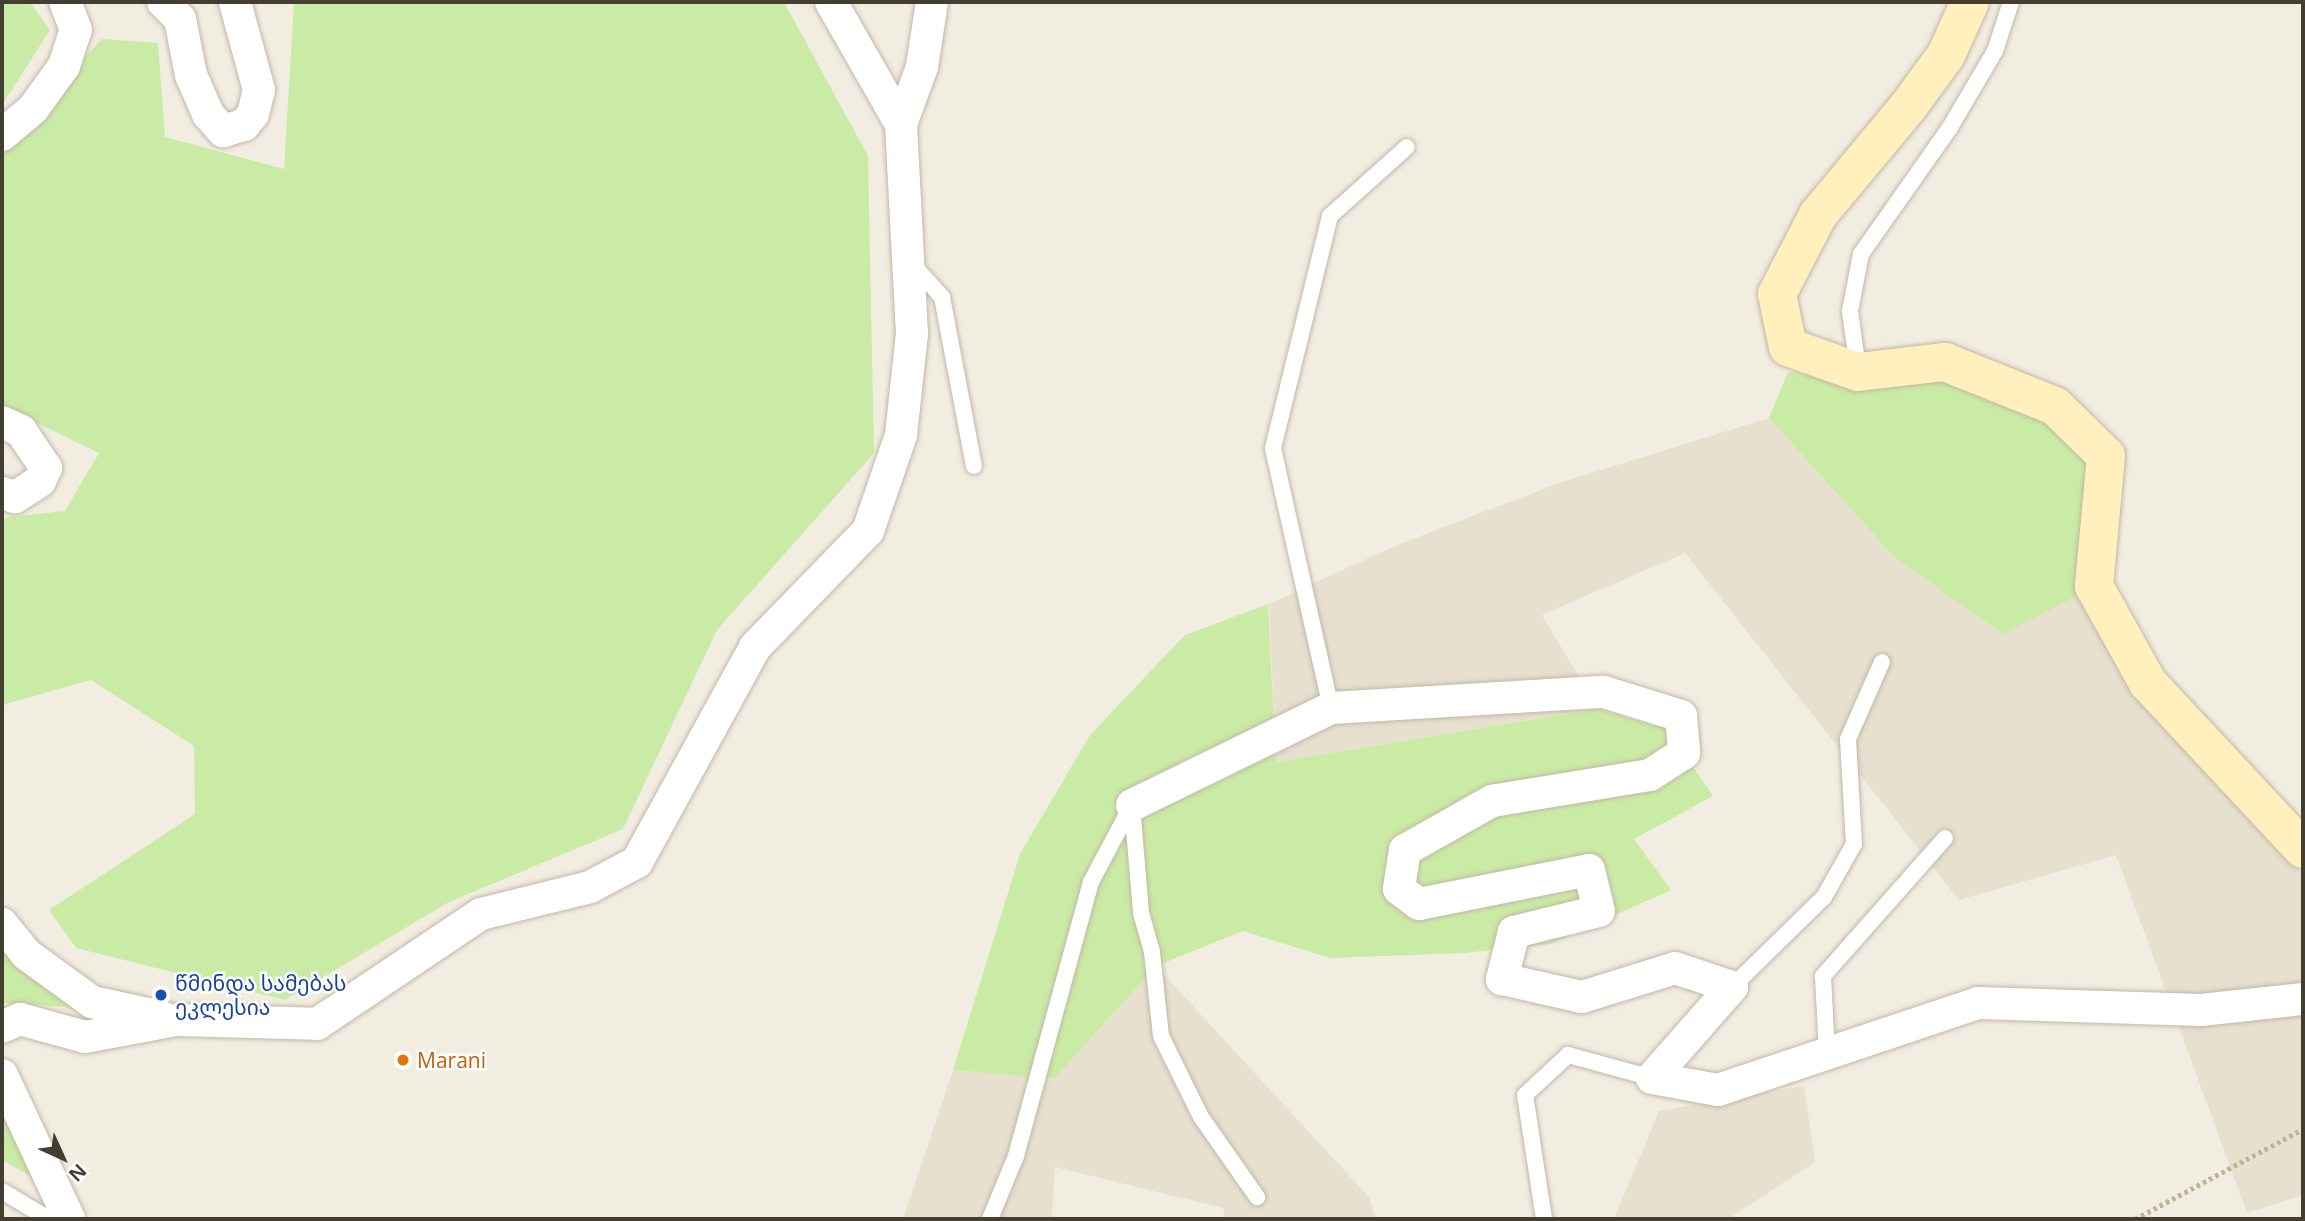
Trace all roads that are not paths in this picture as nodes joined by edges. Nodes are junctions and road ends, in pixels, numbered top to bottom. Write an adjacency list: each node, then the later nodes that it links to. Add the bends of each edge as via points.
1 (65, 2): 9 (street, via 76,30 64,66 33,109)
2 (163, 2): 3 (street, via 180,19 191,75 208,114 223,131 244,125 253,114 259,90)
3 (235, 2)
4 (831, 2): 8 (street)
5 (932, 2): 8 (street, via 922,67)
6 (1970, 2): 12 (street, via 1946,55 1818,215 1777,294 1788,348)
7 (2011, 2): 12 (lane, via 1995,51 1949,129 1861,254 1850,311)
8 (901, 124): 11 (street)
9 (2, 135)
10 (1407, 147): 17 (lane, via 1330,216 1273,448)
11 (908, 259): 14 (lane, via 942,297); 24 (street, via 912,334 901,435 868,531 755,647 637,862 590,887 481,914 317,1024)
12 (1858, 372): 20 (street, via 1945,362 2055,406 2106,456 2094,586 2148,683)
13 (2, 422): 15 (street, via 21,431 46,468 40,481 15,497)
14 (974, 466)
15 (2, 492)
16 (1882, 662): 22 (lane, via 1848,738 1854,844 1824,897)
17 (1331, 708): 18 (street); 22 (street, via 1604,692 1681,716 1684,753 1650,775 1492,801 1405,850 1399,889 1419,904 1589,870 1599,911 1514,932 1502,979 1582,997 1675,968)
18 (1132, 805): 30 (lane, via 1141,913 1152,952 1161,1036 1201,1117); 33 (lane, via 1091,882 1016,1156)
19 (1945, 838): 26 (lane, via 1823,976)
20 (2303, 849)
21 (2, 924): 24 (street, via 26,954 92,1002)
22 (1732, 987): 28 (street)
23 (2303, 999): 26 (street, via 2201,1010 1978,1003)
24 (177, 1020): 25 (street, via 85,1037 20,1019)
25 (2, 1027)
26 (1827, 1054): 28 (street, via 1718,1090)
27 (2, 1075): 32 (street)
28 (1652, 1078): 34 (lane, via 1568,1055 1525,1095)
29 (2, 1191): 31 (lane)
30 (1257, 1197)
31 (49, 1219)
32 (69, 1219)
33 (990, 1219)
34 (1544, 1219)

